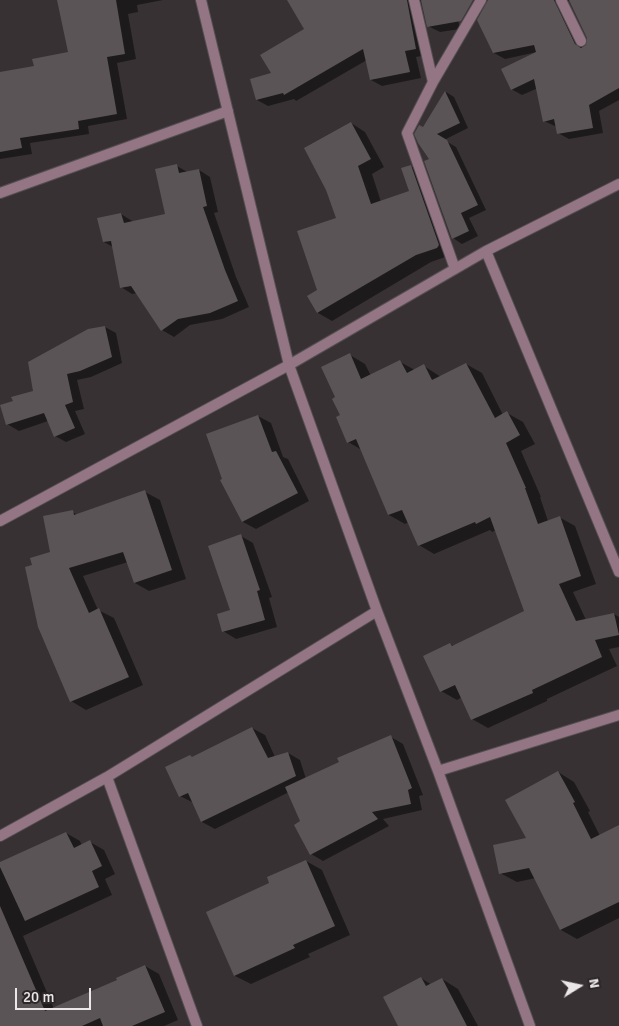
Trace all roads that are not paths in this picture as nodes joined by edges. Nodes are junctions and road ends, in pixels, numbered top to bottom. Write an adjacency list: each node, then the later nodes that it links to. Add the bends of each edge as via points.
1 (201, 0): 7 (street)
2 (414, 0): 6 (street)
3 (482, 0): 6 (street)
4 (561, 0): 5 (street)
5 (581, 41)
6 (433, 82): 11 (street, via 407,133)
7 (228, 111): 9 (street); 12 (street)
8 (619, 184): 10 (street)
9 (0, 193)
10 (486, 251): 11 (street); 14 (street)
11 (455, 269): 12 (street)
12 (289, 365): 13 (street); 15 (street)
13 (0, 521)
14 (619, 572)
15 (377, 611): 17 (street); 18 (street)
16 (619, 715): 17 (street)
17 (438, 771): 21 (street)
18 (107, 777): 19 (street); 20 (street)
19 (0, 836)
20 (197, 1026)
21 (530, 1026)

